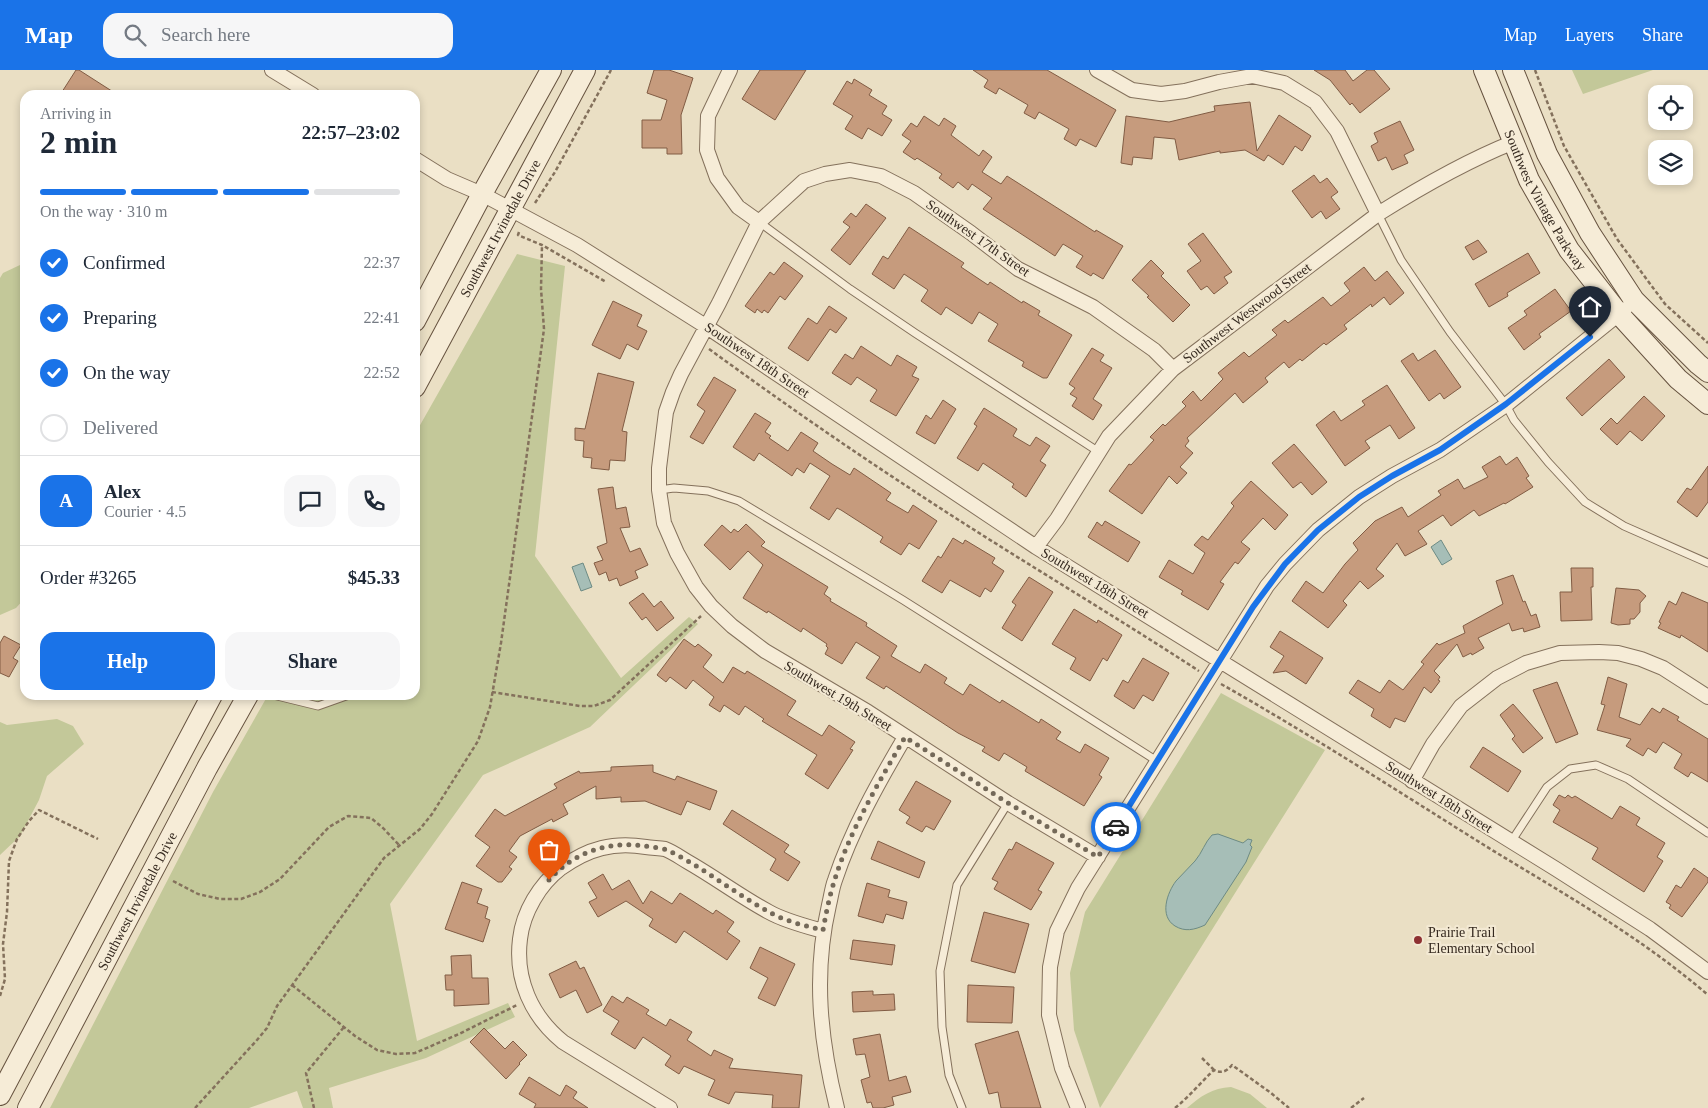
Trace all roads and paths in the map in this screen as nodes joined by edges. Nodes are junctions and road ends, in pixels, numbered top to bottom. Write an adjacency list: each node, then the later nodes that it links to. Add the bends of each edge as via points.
1 (272, 70): 10 (street)
2 (551, 70): 13 (main road)
3 (585, 70): 14 (main road, Southwest Irvinedale Drive)
4 (611, 70): 14 (path, via 555,172)
5 (730, 70): 16 (street, via 708,116 707,150 717,178 738,207)
6 (1097, 70): 15 (street, via 1132,90 1161,94 1252,76 1284,83 1315,102 1337,131)
7 (1484, 70): 11 (main road, Southwest Vintage Parkway)
8 (1513, 70): 18 (main road, Southwest Vintage Parkway, via 1547,154 1590,233)
9 (1535, 70): 22 (path, via 1564,146 1617,239 1665,304)
10 (305, 90)
11 (1514, 142): 15 (street, Southwest Westwood Street, via 1477,157); 20 (main road, Southwest Vintage Parkway, via 1529,180 1569,250)
12 (420, 162): 13 (street, Southwest 18th Street, via 447,179)
13 (482, 194): 14 (street, Southwest 18th Street); 19 (main road)
14 (518, 214): 21 (street, Southwest 18th Street, via 577,245); 25 (main road, Southwest Irvinedale Drive)
15 (1378, 214): 23 (street, Southwest Westwood Street); 26 (lane, via 1401,260 1450,332)
16 (760, 222): 21 (street, Southwest 19th Street); 23 (street, Southwest 17th Street, via 804,181 850,170 881,176 914,193 1018,269 1093,307 1154,350); 28 (lane, via 906,328)
17 (542, 245): 34 (path, via 544,329)
18 (1634, 300): 20 (street); 24 (main road, Southwest Vintage Parkway)
19 (420, 312)
20 (1619, 314): 26 (street); 27 (main road, Southwest Vintage Parkway, via 1678,379)
21 (707, 327): 29 (street, Southwest 19th Street, via 672,392 666,412); 30 (street, Southwest 18th Street)
22 (1708, 343)
23 (1173, 369): 28 (street, Southwest Westwood Street, via 1109,436)
24 (1708, 372)
25 (420, 379)
26 (1506, 404): 31 (lane, via 1514,420 1585,502 1624,526); 33 (street, via 1440,450 1359,497 1318,530 1267,586)
27 (1708, 404)
28 (1099, 452): 30 (street, Southwest Westwood Street)
29 (659, 490): 32 (street, Southwest 19th Street, via 664,522 677,553 696,588); 41 (lane, via 708,491 739,501)
30 (1036, 547): 33 (street, Southwest 18th Street)
31 (1708, 563)
32 (711, 606): 34 (path, via 610,700 594,706 580,706); 40 (street, Southwest 19th Street, via 765,651)
33 (1221, 660): 41 (street); 42 (street, Southwest 18th Street)
34 (492, 692): 47 (path, via 478,741 420,829)
35 (1708, 697): 42 (street, via 1662,668 1641,659 1618,653 1560,653 1526,663 1497,678 1461,706 1433,744)
36 (209, 700): 51 (main road)
37 (245, 700): 52 (main road, Southwest Irvinedale Drive)
38 (293, 700): 39 (lane, via 318,706)
39 (335, 700)
40 (905, 737): 43 (street, Southwest 19th Street); 50 (street, via 850,841 834,881)
41 (1158, 761): 48 (street)
42 (1412, 781): 46 (street, Southwest 18th Street)
43 (1008, 803): 48 (street, Southwest 19th Street); 67 (lane, via 957,885 940,971 942,1027 949,1075)
44 (1708, 833): 46 (lane, via 1628,779 1596,765 1570,768 1547,787)
45 (98, 839): 55 (path, via 39,810 29,821 9,861 3,944 5,979)
46 (1511, 842): 53 (street, Southwest 18th Street, via 1650,929)
47 (400, 846): 49 (path, via 371,818 348,816 329,827 280,879 260,892 241,899 220,899 198,894); 54 (path, via 384,858)
48 (1098, 857): 68 (street, via 1057,931 1050,966 1049,1015 1062,1068)
49 (173, 881)
50 (823, 930): 56 (street, via 770,913 666,850 621,844 596,848 556,872 529,909 520,937 519,958); 66 (street, via 820,1010 824,1049)
51 (80, 943): 52 (main road); 60 (main road)
52 (108, 957): 62 (main road, Southwest Irvinedale Drive)
53 (1708, 972)
54 (292, 985): 57 (path); 63 (path, via 267,1028)
55 (0, 996)
56 (528, 999): 57 (path, via 415,1053 377,1050); 65 (street, via 549,1031 563,1042)
57 (344, 1027): 64 (path, via 306,1073)
58 (1202, 1058): 59 (path)
59 (1214, 1070): 69 (path); 70 (path, via 1227,1071 1232,1065)
60 (0, 1095)
61 (1364, 1098): 71 (path)
62 (28, 1108)
63 (195, 1108)
64 (314, 1108)
65 (670, 1108)
66 (837, 1108)
67 (962, 1108)
68 (1078, 1108)
69 (1175, 1108)
70 (1289, 1108)
71 (1351, 1108)

